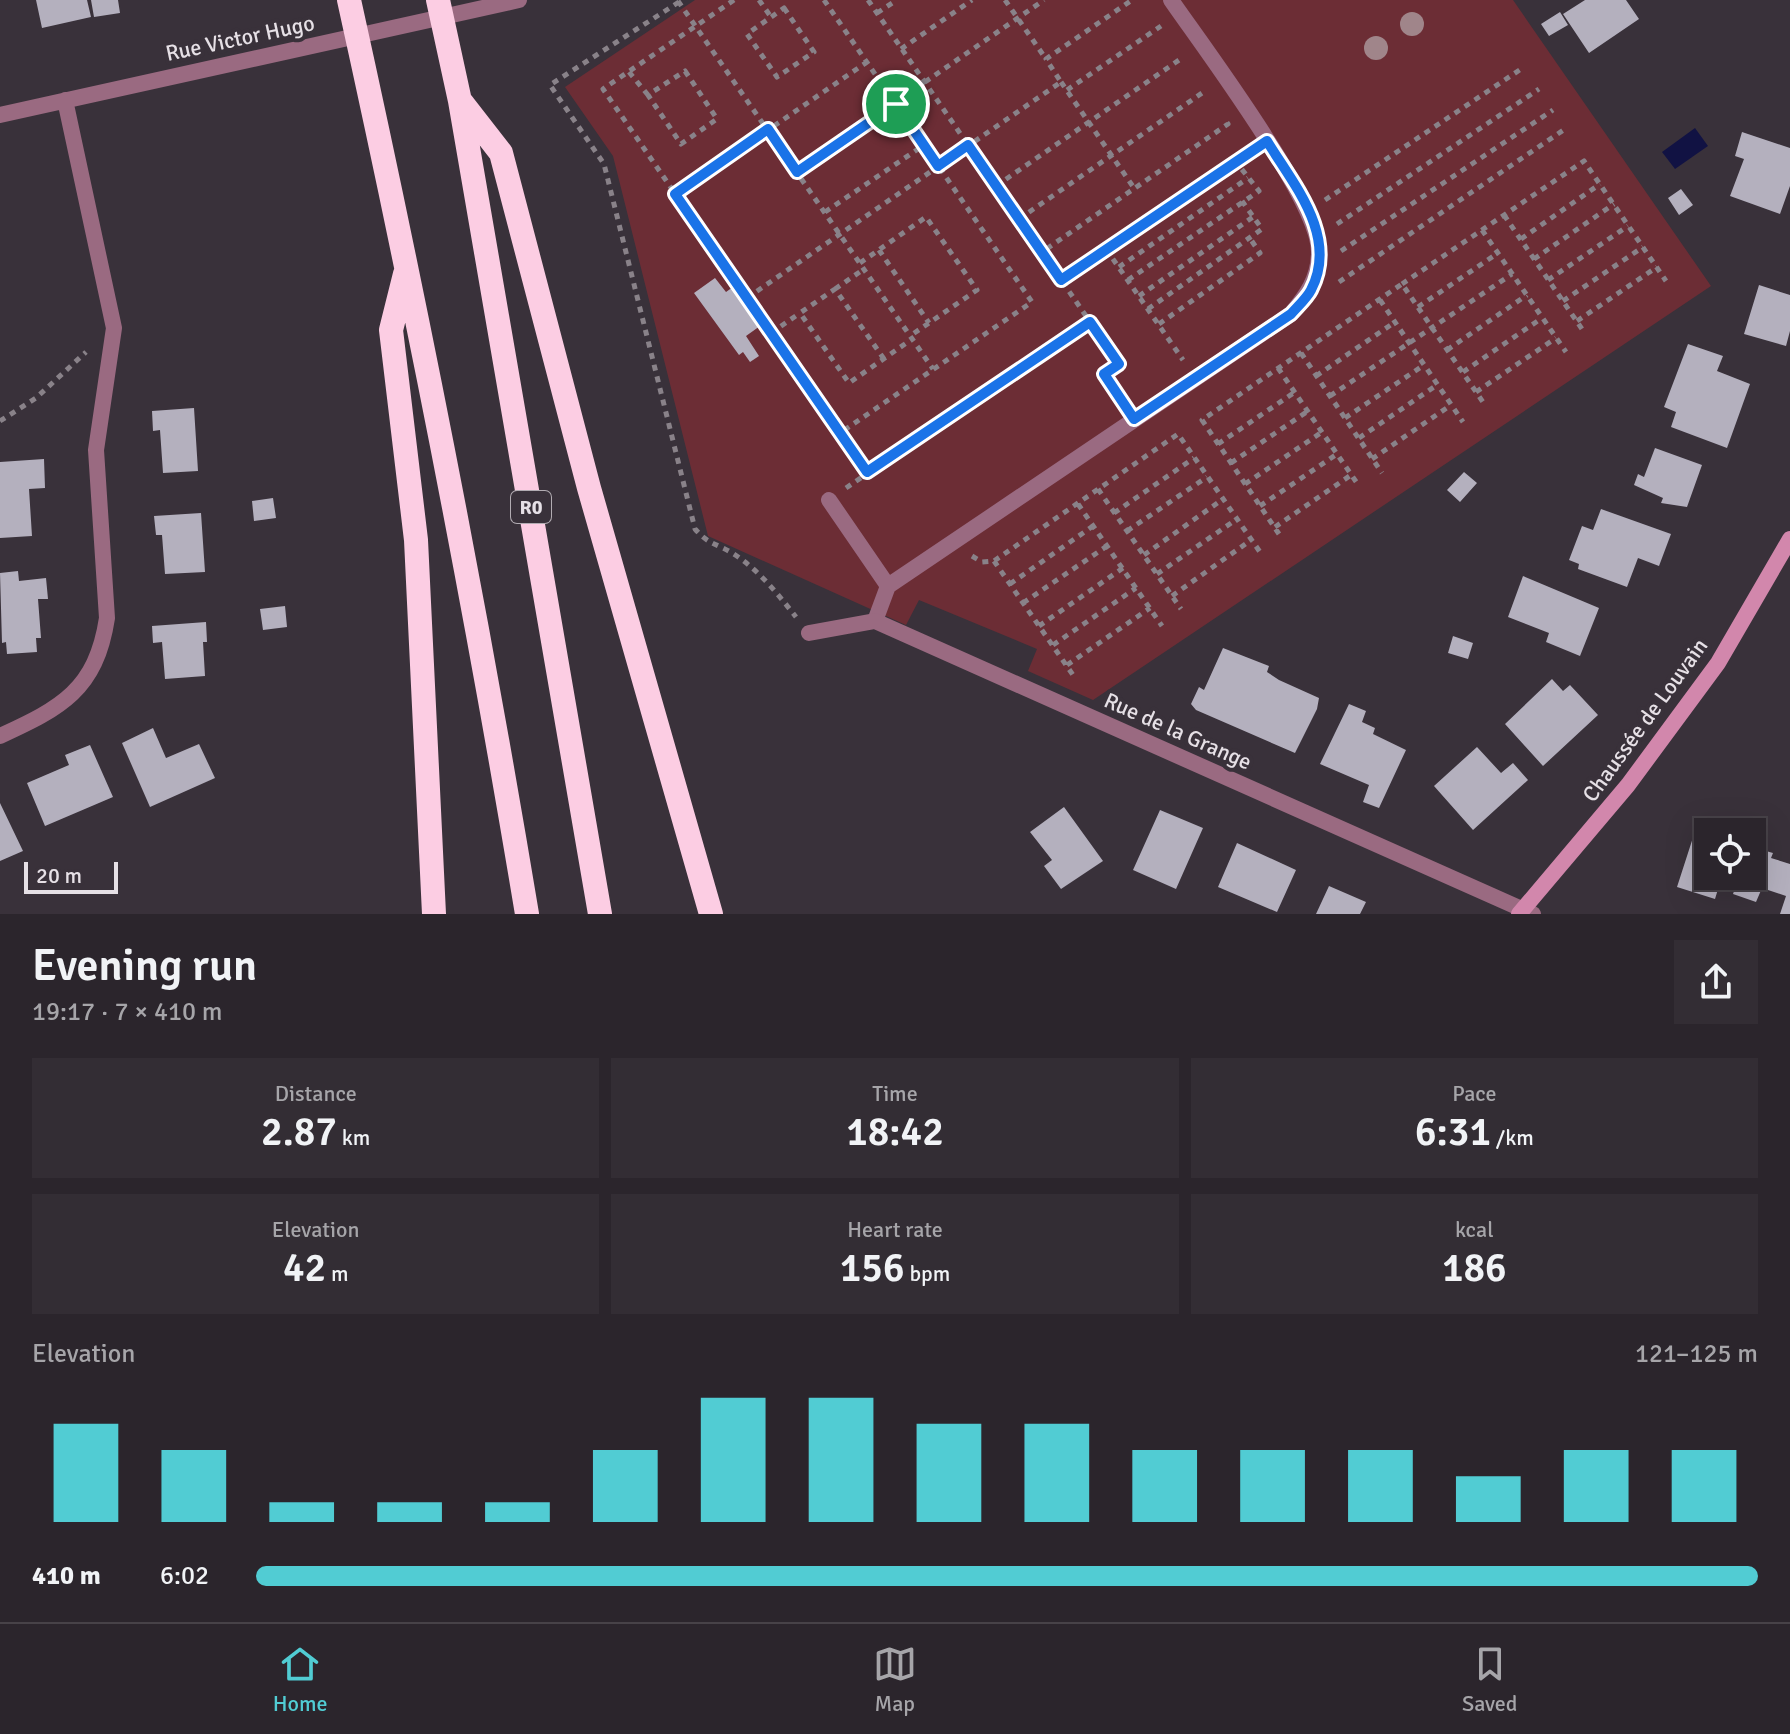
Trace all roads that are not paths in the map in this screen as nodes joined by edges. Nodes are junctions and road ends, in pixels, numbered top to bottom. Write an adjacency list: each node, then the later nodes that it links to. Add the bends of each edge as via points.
1 (349, 0): 8 (highway)
2 (438, 0): 6 (highway, R0)
3 (519, 0): 5 (street, Rue Victor Hugo)
4 (1171, 0): 11 (street, via 1309,211 1318,237 1312,289 1291,314)
5 (65, 100): 7 (street, Rue Victor Hugo); 14 (street, via 114,328 96,450 107,596 103,641 93,667 72,696)
6 (460, 101): 18 (highway, R0); 19 (highway, via 501,153 589,488)
7 (0, 115)
8 (407, 264): 16 (highway, via 391,330 416,540); 17 (highway, via 460,529)
9 (829, 500): 11 (street)
10 (1790, 539): 15 (main road, Chaussée de Louvain, via 1718,663)
11 (888, 586): 12 (street)
12 (875, 621): 13 (street); 15 (street, Rue de la Grange)
13 (809, 633)
14 (0, 736)
15 (1525, 912)
16 (434, 914)
17 (527, 914)
18 (600, 914)
19 (711, 914)

